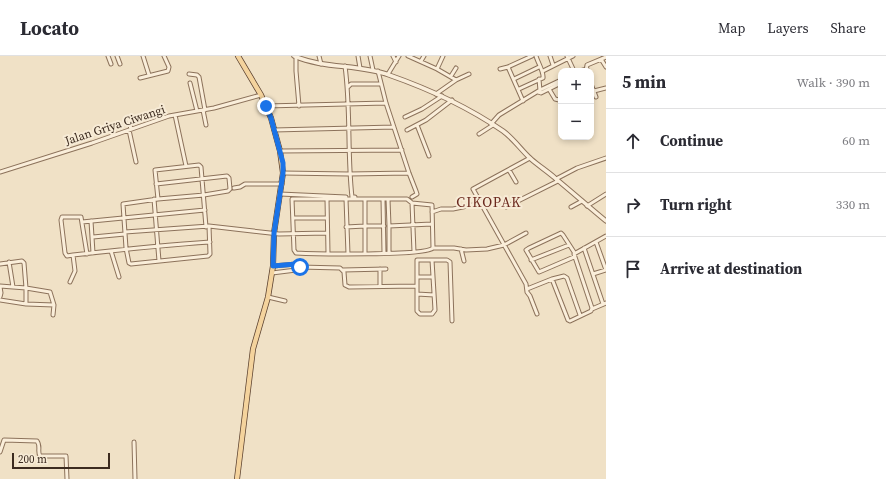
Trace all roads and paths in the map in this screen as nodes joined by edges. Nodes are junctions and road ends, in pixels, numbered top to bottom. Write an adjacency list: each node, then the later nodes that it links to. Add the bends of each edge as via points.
1 (108, 56): 24 (street)
2 (117, 56): 25 (street)
3 (144, 56): 44 (street)
4 (164, 56): 44 (street, via 168,71)
5 (238, 56): 61 (main road)
6 (319, 56): 26 (street)
7 (358, 56): 32 (street)
8 (370, 56): 38 (street)
9 (399, 56): 22 (street)
10 (408, 56): 23 (street)
11 (424, 56): 23 (street)
12 (443, 56): 36 (street)
13 (532, 56): 20 (street)
14 (536, 56): 30 (street)
15 (550, 56): 27 (street)
16 (573, 56): 18 (street)
17 (295, 57): 26 (street); 70 (street)
18 (568, 57): 27 (street); 34 (street)
19 (606, 57): 21 (street)
20 (521, 58): 29 (street)
21 (599, 58): 31 (street); 35 (street)
22 (394, 59): 42 (street)
23 (421, 61): 36 (street)
24 (111, 64)
25 (120, 64)
26 (321, 64): 28 (street)
27 (554, 65): 40 (street)
28 (345, 66): 32 (street); 54 (street)
29 (508, 67): 37 (street); 47 (street)
30 (539, 67): 40 (street); 47 (street)
31 (606, 67)
32 (360, 68): 38 (street)
33 (456, 68): 45 (street)
34 (573, 68)
35 (586, 68)
36 (437, 69): 45 (street)
37 (500, 69)
38 (373, 70): 39 (street)
39 (378, 71): 42 (street); 52 (street)
40 (543, 71): 48 (street, via 543,78)
41 (189, 74): 71 (street, via 199,77)
42 (387, 74): 60 (street)
43 (469, 74): 49 (street)
44 (149, 76): 46 (street)
45 (451, 76): 49 (street)
46 (140, 78)
47 (514, 79): 56 (street)
48 (539, 79): 56 (street); 59 (street)
49 (456, 80): 60 (street)
50 (190, 83): 72 (street)
51 (558, 83): 59 (street)
52 (381, 84): 54 (street, via 351,84); 67 (street)
53 (558, 84): 57 (street)
54 (348, 87): 68 (street)
55 (606, 88): 58 (street)
56 (519, 89): 66 (street)
57 (549, 89): 59 (street); 65 (street)
58 (594, 91): 63 (street)
59 (539, 92): 66 (street)
60 (436, 94): 62 (street)
61 (261, 95): 69 (main road); 71 (street, Jalan Griya Ciwangi)
62 (442, 96): 64 (street); 74 (street)
63 (596, 97)
64 (452, 100): 76 (street); 78 (street)
65 (558, 100)
66 (523, 101): 76 (street, via 496,117)
67 (386, 103): 68 (street); 79 (street)
68 (348, 105): 70 (street); 80 (street)
69 (266, 106): 70 (street); 82 (main road)
70 (299, 106)
71 (204, 110): 72 (street, Jalan Griya Ciwangi); 77 (street)
72 (197, 111): 73 (street, Jalan Griya Ciwangi)
73 (175, 115): 81 (street, Jalan Griya Ciwangi); 92 (street)
74 (405, 117)
75 (128, 118): 81 (street)
76 (492, 124): 84 (street); 89 (street, via 511,137)
77 (206, 125)
78 (417, 125): 83 (street); 88 (street)
79 (394, 127): 80 (street); 85 (street)
80 (348, 128): 82 (street); 87 (street)
81 (130, 130): 91 (street); 94 (street, Jalan Griya Ciwangi)
82 (274, 130): 86 (main road)
83 (407, 130)
84 (479, 134)
85 (402, 150): 87 (street); 96 (street)
86 (280, 151): 87 (street); 95 (main road)
87 (349, 151): 97 (street)
88 (429, 156)
89 (530, 158): 93 (street); 99 (street)
90 (606, 158): 99 (street, via 577,168)
91 (136, 162)
92 (186, 166): 98 (street, via 200,166); 101 (street, via 156,169)
93 (509, 170): 100 (street); 117 (street, via 473,189)
94 (0, 172)
95 (283, 173): 97 (street); 102 (main road)
96 (409, 173): 97 (street); 108 (street, via 417,194)
97 (349, 174): 107 (street)
98 (202, 179): 101 (street); 106 (street); 106 (street, via 227,176 229,178 228,191)
99 (557, 180): 115 (street); 119 (street)
100 (516, 182)
101 (156, 184): 110 (street)
102 (282, 184): 103 (street, via 245,184); 104 (main road)
103 (234, 188)
104 (280, 194): 107 (street); 139 (main road)
105 (606, 194): 118 (street)
106 (204, 195): 110 (street); 121 (street)
107 (352, 197): 109 (street)
108 (412, 197)
109 (366, 198): 112 (street); 113 (street); 133 (street)
110 (156, 199): 123 (street); 124 (street, via 124,203)
111 (327, 199): 112 (street); 125 (street, via 292,199); 126 (street)
112 (346, 199): 136 (street)
113 (383, 199): 114 (street); 134 (street)
114 (388, 199): 116 (street, via 407,199); 135 (street)
115 (582, 201): 118 (street); 120 (street)
116 (412, 203): 122 (street, via 432,205); 131 (street)
117 (482, 203): 122 (street); 148 (street)
118 (588, 206): 128 (street)
119 (506, 207)
120 (571, 207)
121 (205, 210): 123 (street); 132 (street)
122 (432, 212): 130 (street)
123 (156, 214): 124 (street); 137 (street)
124 (124, 218): 127 (street); 138 (street)
125 (293, 218): 126 (street); 142 (street)
126 (327, 218): 140 (street)
127 (92, 221): 129 (street); 144 (street)
128 (606, 221)
129 (82, 222): 161 (street); 164 (street, via 80,216 61,219 65,253 67,256)
130 (432, 224): 131 (street); 151 (street)
131 (413, 225): 135 (street); 155 (street)
132 (208, 226): 137 (street); 139 (street); 145 (street)
133 (365, 226): 134 (street); 136 (street); 163 (street)
134 (384, 226): 159 (street)
135 (389, 226): 160 (street)
136 (346, 227): 162 (street)
137 (157, 229): 138 (street); 147 (street)
138 (125, 233): 144 (street); 150 (street)
139 (274, 233): 142 (street); 172 (main road)
140 (327, 233): 142 (street); 158 (street)
141 (526, 233): 148 (street)
142 (294, 234): 158 (street, via 295,252)
143 (606, 236): 146 (street)
144 (93, 237): 157 (street)
145 (210, 242): 147 (street); 168 (street, via 208,256)
146 (596, 242): 152 (street); 177 (street)
147 (158, 245): 150 (street); 168 (street)
148 (504, 245): 153 (street, via 475,250); 190 (street)
149 (569, 245): 156 (street); 167 (street); 167 (street, via 564,235 560,234 527,249)
150 (126, 248): 154 (street); 168 (street, via 131,264)
151 (433, 248): 153 (street); 155 (street)
152 (584, 248): 156 (street); 179 (street)
153 (461, 249): 169 (street)
154 (111, 251): 157 (street); 180 (street)
155 (414, 252): 160 (street)
156 (574, 252): 165 (street)
157 (94, 253): 161 (street)
158 (328, 253): 162 (street)
159 (384, 253): 160 (street); 163 (street)
160 (389, 253)
161 (86, 254): 164 (street)
162 (348, 254): 163 (street)
163 (365, 254)
164 (73, 255): 184 (street, via 75,271)
165 (574, 257): 167 (street, via 540,272); 199 (street)
166 (432, 260): 181 (street, via 417,260); 182 (street); 203 (street, via 450,262)
167 (531, 260)
168 (160, 261)
169 (464, 261)
170 (8, 262): 171 (street); 188 (street); 189 (street, via 24,263)
171 (0, 264)
172 (273, 266): 173 (street, via 296,264); 178 (main road)
173 (300, 267): 176 (street); 178 (street, via 296,270)
174 (380, 269): 175 (street); 176 (street); 186 (street)
175 (386, 269)
176 (343, 270): 186 (street, via 347,287)
177 (606, 270): 179 (street)
178 (272, 273): 194 (main road)
179 (593, 274): 196 (street)
180 (118, 277)
181 (417, 277): 182 (street); 187 (street)
182 (434, 277): 192 (street)
183 (552, 279): 190 (street); 202 (street, via 566,277); 202 (street, via 568,320)
184 (70, 282)
185 (0, 286): 188 (street); 193 (street)
186 (380, 286): 187 (street)
187 (416, 286): 191 (street)
188 (13, 287): 189 (street)
189 (26, 288): 197 (street); 198 (street, via 50,292)
190 (527, 289): 200 (street)
191 (417, 294): 192 (street); 192 (street, via 417,311 421,314 435,312)
192 (434, 295)
193 (0, 297): 197 (street)
194 (268, 297): 195 (street); 208 (main road, via 253,350)
195 (285, 301)
196 (604, 303): 199 (street)
197 (26, 304): 198 (street)
198 (54, 305): 201 (street)
199 (592, 309): 202 (street)
200 (537, 314)
201 (53, 315)
202 (580, 315)
203 (452, 321)
204 (134, 442): 207 (street)
205 (0, 452): 206 (street, via 4,440 37,441 40,456 66,456)
206 (67, 479)
207 (135, 479)
208 (238, 479)

